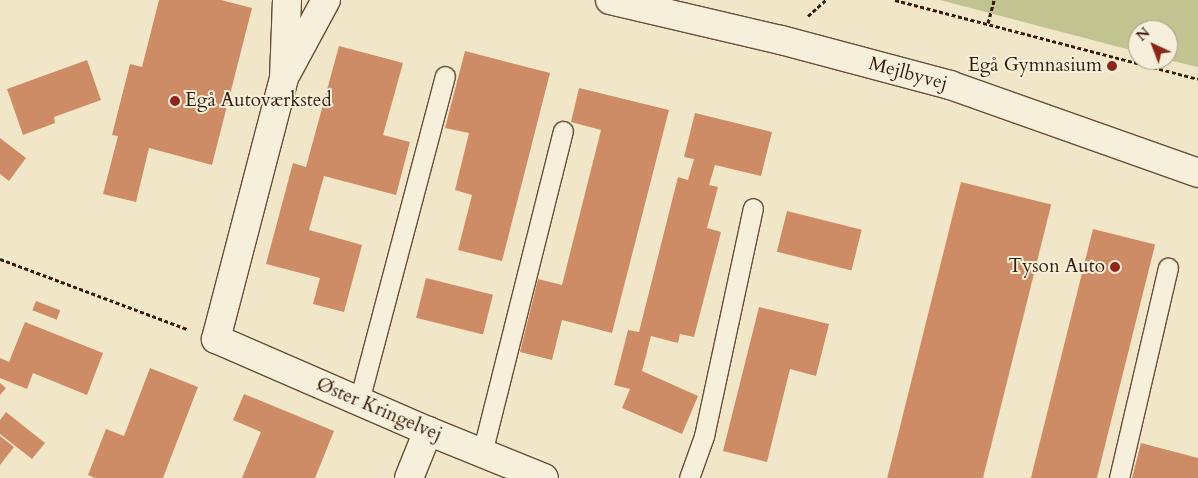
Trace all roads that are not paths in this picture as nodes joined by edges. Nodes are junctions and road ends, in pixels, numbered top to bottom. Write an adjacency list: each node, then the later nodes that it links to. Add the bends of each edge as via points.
1 (287, 0): 5 (street)
2 (326, 0): 5 (street)
3 (610, 0): 7 (street, Mejlbyvej, via 781,40 950,85)
4 (445, 76): 10 (lane)
5 (284, 78): 10 (street, Øster Kringelvej, via 216,339)
6 (563, 131): 12 (lane)
7 (1198, 173)
8 (753, 208): 15 (lane, via 704,436)
9 (1168, 268): 16 (lane)
10 (359, 401): 11 (street, Øster Kringelvej)
11 (428, 431): 12 (street, Øster Kringelvej); 13 (street)
12 (482, 453): 14 (street, Øster Kringelvej)
13 (409, 478)
14 (544, 478)
15 (689, 478)
16 (1119, 478)

